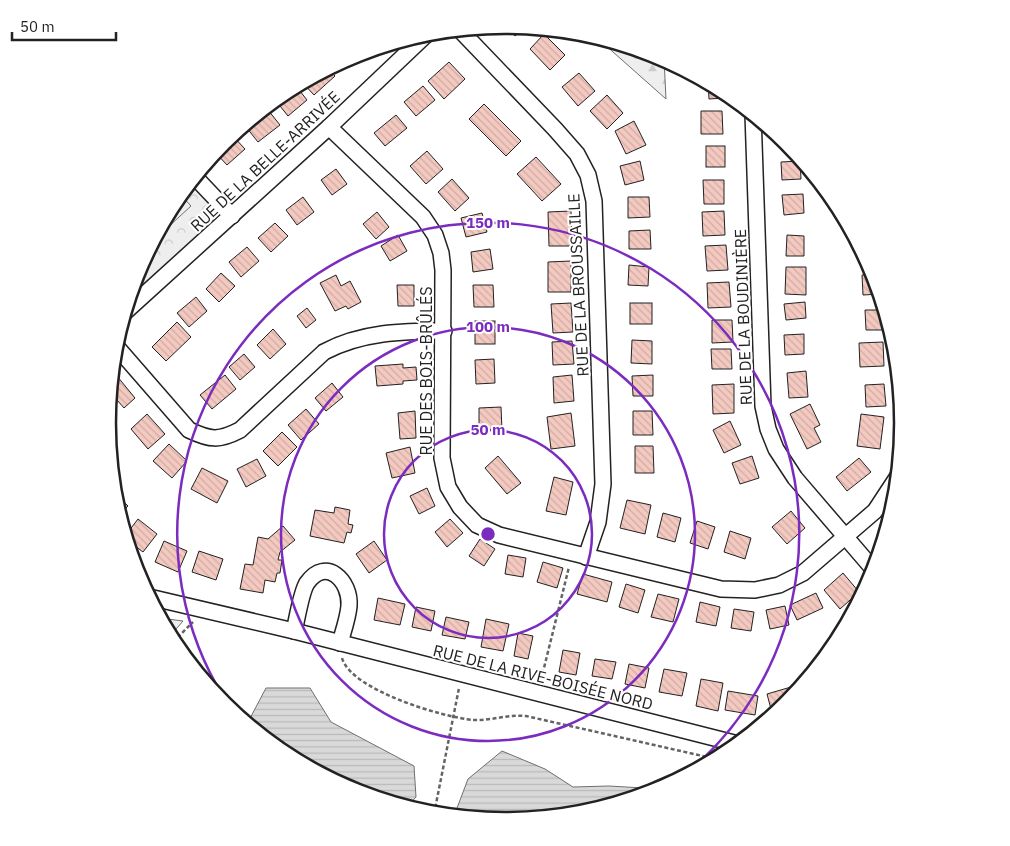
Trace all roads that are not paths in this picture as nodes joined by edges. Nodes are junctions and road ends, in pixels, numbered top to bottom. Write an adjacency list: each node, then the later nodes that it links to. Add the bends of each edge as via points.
1 (466, 36): 12 (street, RUE DE LA BROUSSAILLE, via 577,154 588,175 594,201 603,484 598,522)
2 (415, 44): 4 (street, RUE DE LA BELLE-ARRIVÉE)
3 (753, 123): 11 (street, RUE DE LA BOUDINIÈRE, via 763,406 768,429 794,478)
4 (329, 127): 6 (street, RUE DE LA BELLE-ARRIVÉE); 8 (street, RUE DES BOIS-BRÛLÉS, via 423,217 435,235 443,270)
5 (199, 182): 6 (street)
6 (232, 216): 7 (street, RUE DE LA BELLE-ARRIVÉE)
7 (134, 304)
8 (444, 331): 9 (street, via 407,331 360,337 341,343 324,352 240,430 213,439 189,430); 12 (street, RUE DES BOIS-BRÛLÉS, via 442,458 448,487 460,507 477,525 499,535)
9 (122, 353)
10 (888, 491): 11 (street, RUE DES BOIS-BRÛLÉS, via 875,512)
11 (845, 536): 12 (street, RUE DES BOIS-BRÛLÉS, via 803,573 779,585 755,590 721,589); 13 (street, RUE DE LA BOUDINIÈRE)
12 (579, 555)
13 (868, 563)
14 (158, 599): 15 (street, RUE DE LA RIVE-BOISÉE NORD)
15 (294, 631): 16 (street, RUE DE LA RIVE-BOISÉE NORD); 16 (street, via 306,584 315,574 326,571 336,574 346,586 349,605)
16 (341, 644): 17 (street, RUE DE LA RIVE-BOISÉE NORD)
17 (729, 742)

